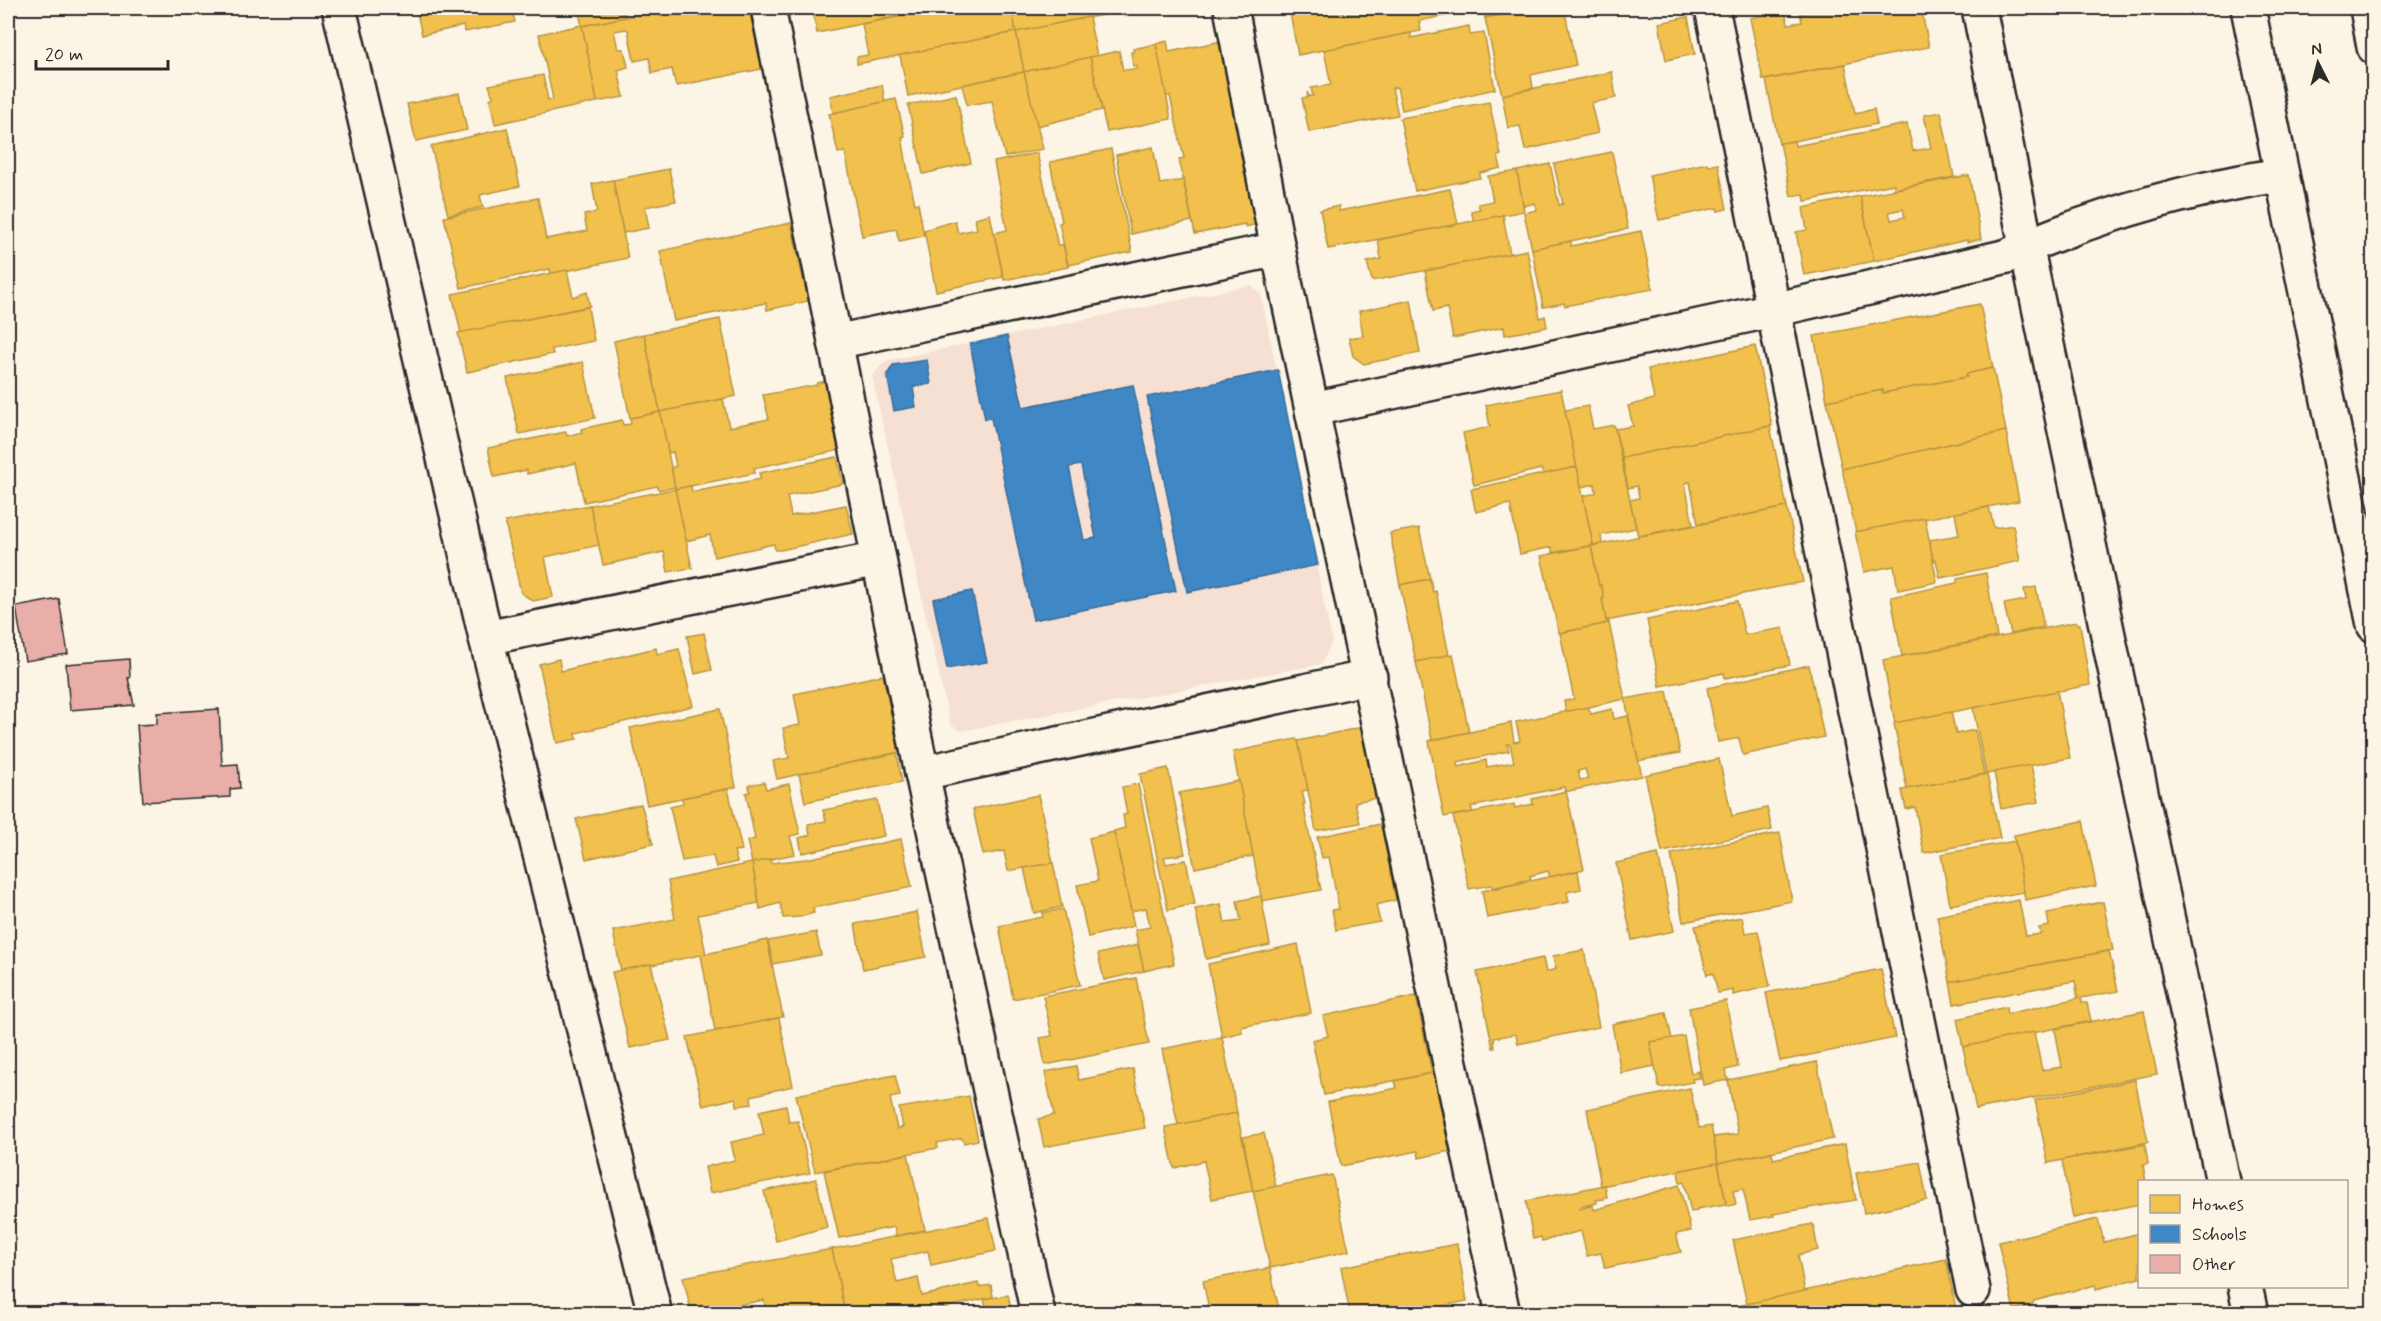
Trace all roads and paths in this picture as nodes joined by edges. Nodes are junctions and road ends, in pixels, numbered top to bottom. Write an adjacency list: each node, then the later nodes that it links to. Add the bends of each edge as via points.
1 (339, 8): 17 (street)
2 (768, 8): 13 (street)
3 (1231, 8): 11 (street)
4 (1712, 8): 12 (street)
5 (1979, 8): 10 (street)
6 (2248, 8): 9 (street)
7 (2367, 8): 8 (street)
8 (2373, 47)
9 (2282, 176): 10 (street, via 2229,182 2184,194); 16 (street)
10 (2026, 245): 12 (street, via 2008,256); 20 (street)
11 (1278, 249): 13 (street); 14 (street)
12 (1773, 310): 14 (street); 22 (street)
13 (835, 342): 15 (street)
14 (1313, 409): 18 (street)
15 (879, 559): 17 (street); 19 (street)
16 (2373, 625)
17 (486, 638): 23 (street)
18 (1370, 677): 19 (street); 25 (street)
19 (922, 773): 24 (street)
20 (2223, 1180)
21 (2245, 1288): 26 (street)
22 (1973, 1290)
23 (655, 1314)
24 (1038, 1314)
25 (1503, 1314)
26 (2251, 1314)

